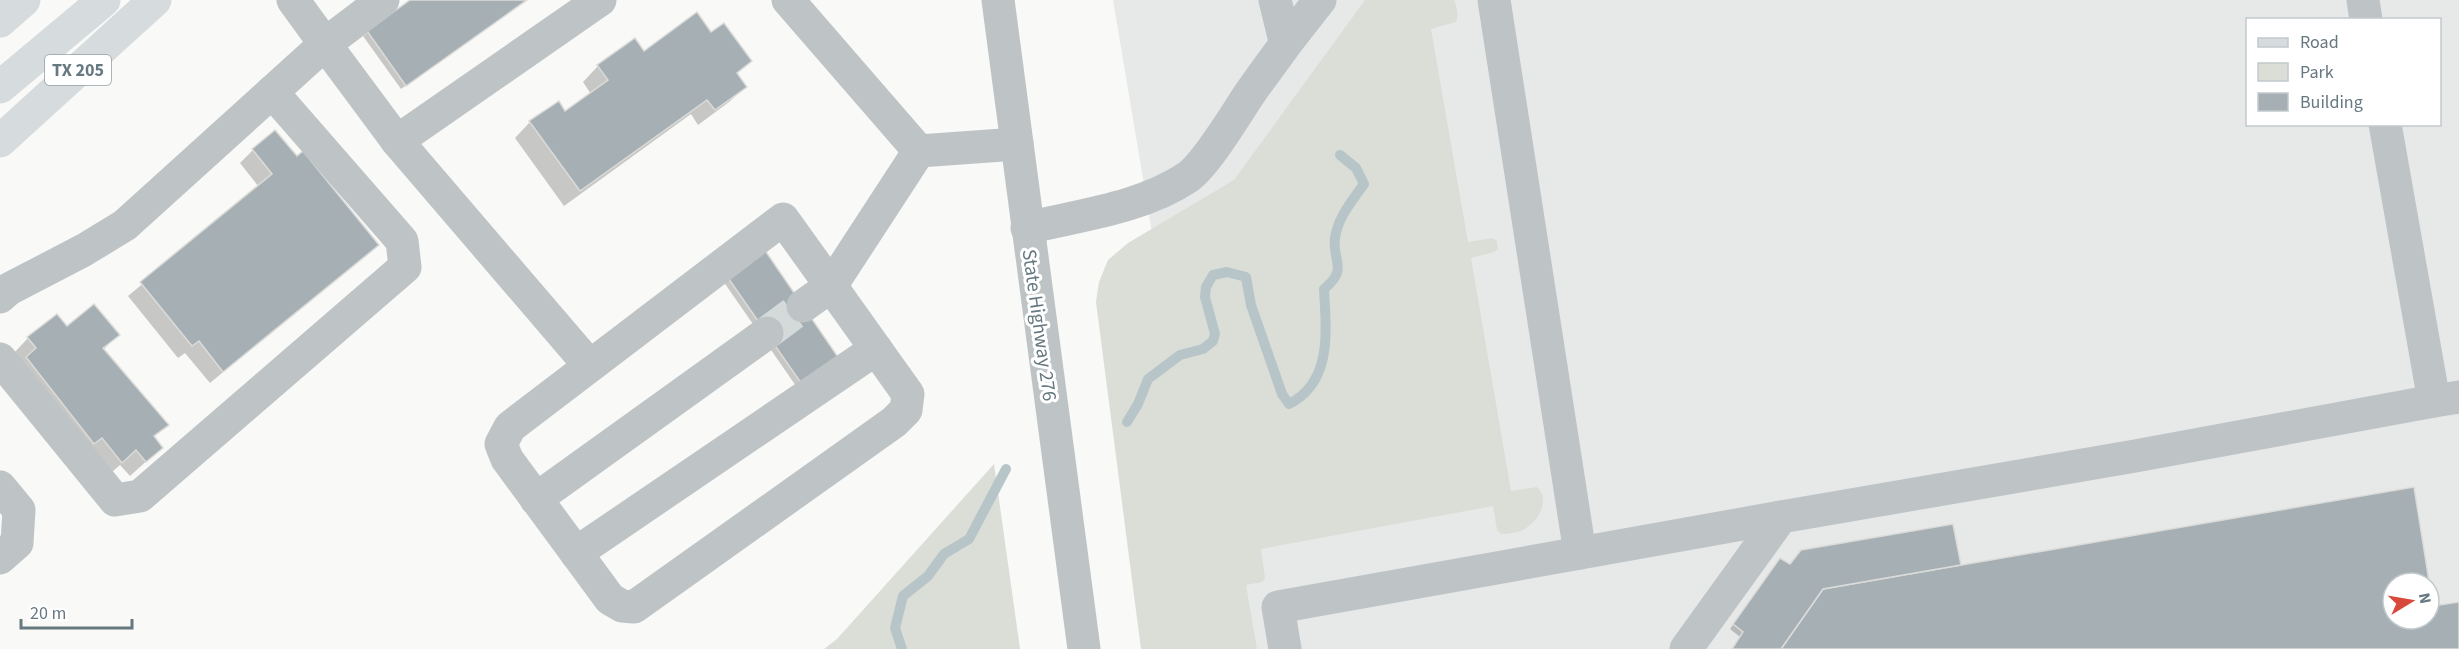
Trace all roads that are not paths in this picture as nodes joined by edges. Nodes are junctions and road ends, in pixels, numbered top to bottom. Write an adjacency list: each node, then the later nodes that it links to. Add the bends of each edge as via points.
1 (24, 0): 14 (main road)
2 (104, 0): 17 (main road)
3 (155, 0): 20 (main road, TX 205)
4 (293, 0): 16 (street)
5 (383, 0): 16 (street)
6 (600, 0): 21 (street)
7 (788, 0): 23 (street)
8 (998, 0): 22 (street, State Highway 276)
9 (1275, 0): 15 (street)
10 (1320, 0): 15 (street)
11 (1494, 0): 37 (street)
12 (2363, 0): 13 (street)
13 (2366, 18)
14 (0, 21)
15 (1285, 41): 24 (street, via 1218,141 1190,175 1159,193)
16 (325, 44): 18 (street); 21 (street)
17 (0, 87)
18 (272, 92): 26 (street, via 125,225); 30 (street, via 402,241 405,267 140,496 115,501)
19 (2385, 126): 32 (street)
20 (0, 141)
21 (396, 141): 31 (street)
22 (1017, 144): 23 (street); 24 (street, State Highway 276)
23 (919, 151): 25 (street)
24 (1027, 228): 39 (street, State Highway 276)
25 (831, 286): 27 (street); 29 (street); 31 (street, via 783,219)
26 (0, 297)
27 (803, 306)
28 (767, 333): 34 (street)
29 (876, 349): 36 (street); 36 (street, via 908,394 906,410 634,607 610,599)
30 (0, 359)
31 (589, 365): 34 (street, via 510,427 501,444)
32 (2446, 399): 35 (street)
33 (0, 487): 38 (street, via 19,510 17,543)
34 (536, 499): 36 (street)
35 (1781, 517): 37 (street); 41 (street)
36 (576, 553)
37 (1580, 553): 40 (street, via 1278,607)
38 (0, 558)
39 (1084, 649)
40 (1285, 649)
41 (1686, 649)

